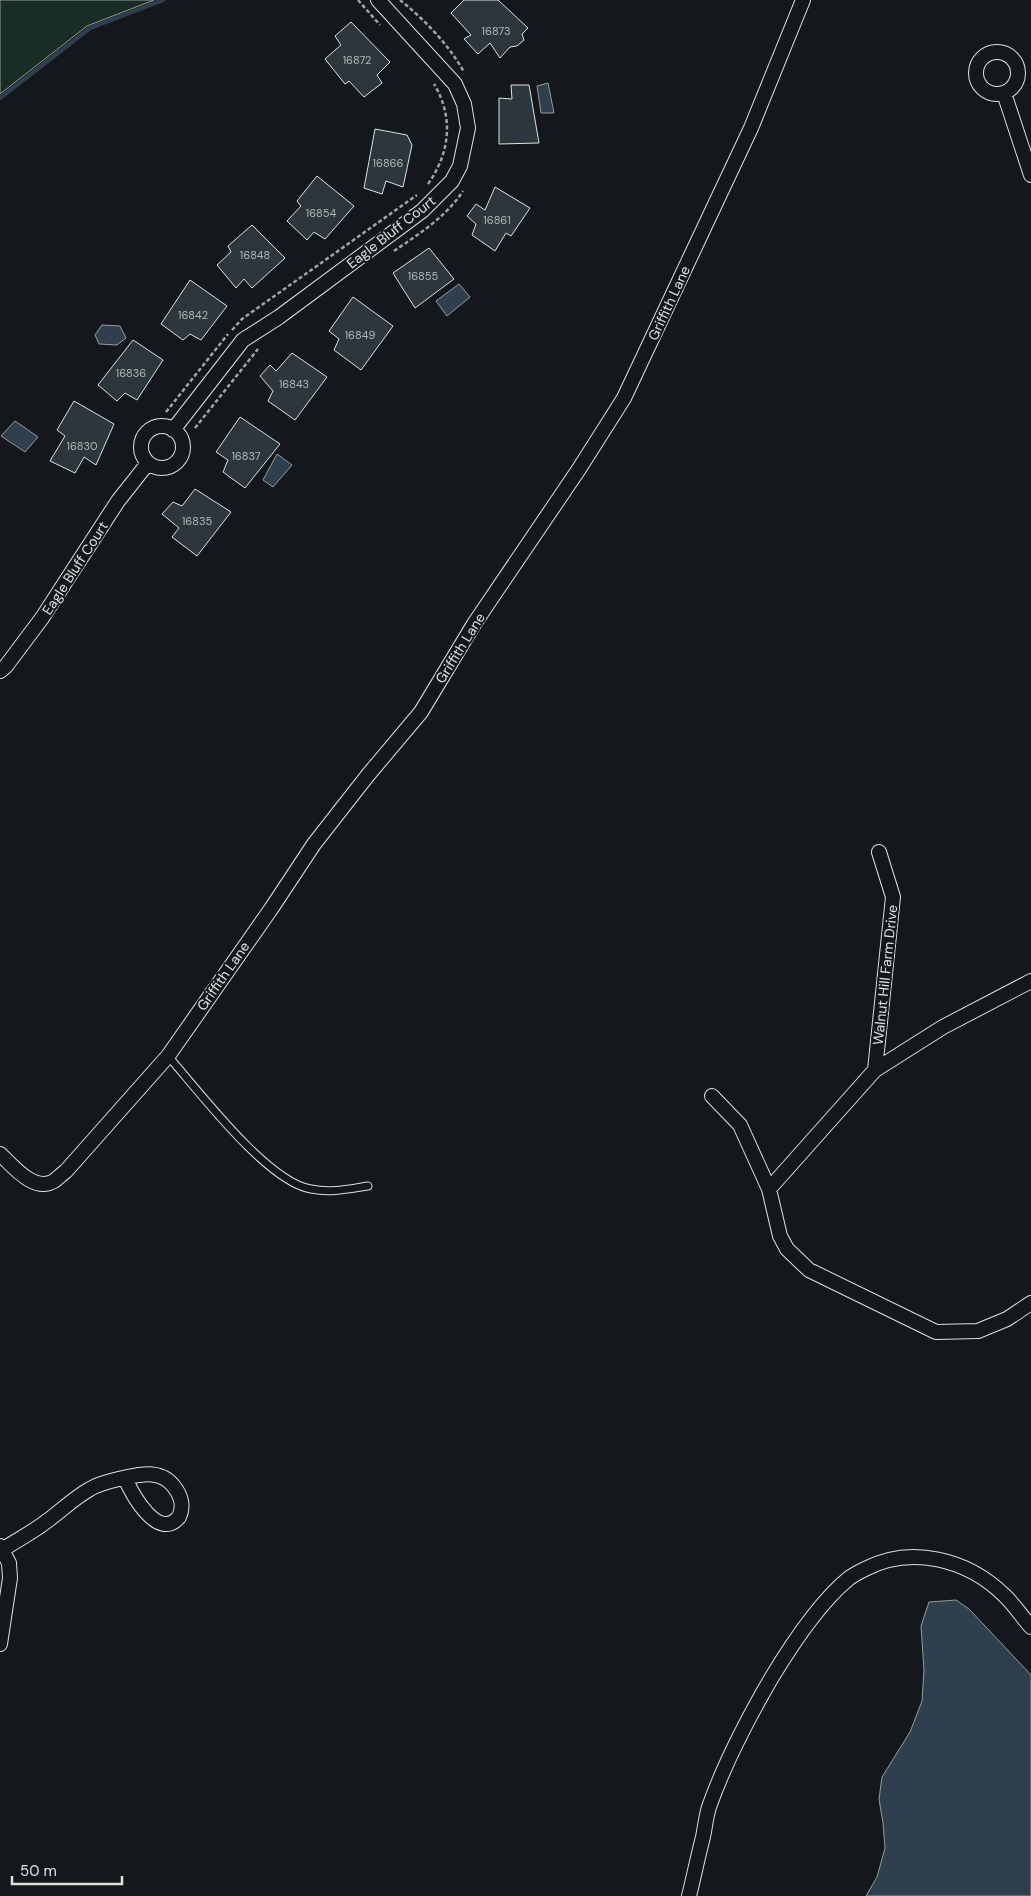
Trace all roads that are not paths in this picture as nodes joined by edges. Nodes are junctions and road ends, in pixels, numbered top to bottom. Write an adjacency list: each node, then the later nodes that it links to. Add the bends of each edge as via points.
1 (378, 0): 5 (street, Eagle Bluff Court, via 455,84 464,104 468,128 460,166 445,188 422,210 279,317 243,340)
2 (803, 0): 10 (street, Griffith Lane, via 751,128 624,398 474,624 421,712 314,844)
3 (1004, 93): 4 (street)
4 (1031, 175)
5 (174, 430): 6 (street, via 162,426 145,434 141,452); 6 (street, via 183,447 178,460 160,468)
6 (148, 463): 7 (street, Eagle Bluff Court, via 118,501 42,618)
7 (0, 671)
8 (879, 852): 11 (street, Walnut Hill Farm Drive, via 893,897)
9 (1031, 981): 11 (street, Walnut Hill Farm Drive, via 943,1027)
10 (168, 1056): 13 (street, Griffith Lane, via 53,1182 40,1184 25,1177); 14 (lane, via 263,1162 286,1180 309,1189 336,1192)
11 (874, 1070): 15 (street, Walnut Hill Farm Drive)
12 (712, 1096): 15 (street, via 740,1125)
13 (0, 1154)
14 (368, 1186)
15 (769, 1189): 16 (street, via 780,1236 787,1249 809,1270 936,1332 978,1332 1007,1319)
16 (1031, 1303)
17 (124, 1478): 18 (street, via 92,1488 47,1521)
18 (1, 1548): 20 (street, via 9,1563 10,1578)
19 (1031, 1627): 21 (street, via 1005,1595 985,1580 950,1562 895,1558 880,1561 850,1578 825,1602 789,1648 759,1698 721,1776 709,1809)
20 (0, 1644)
21 (689, 1896)

